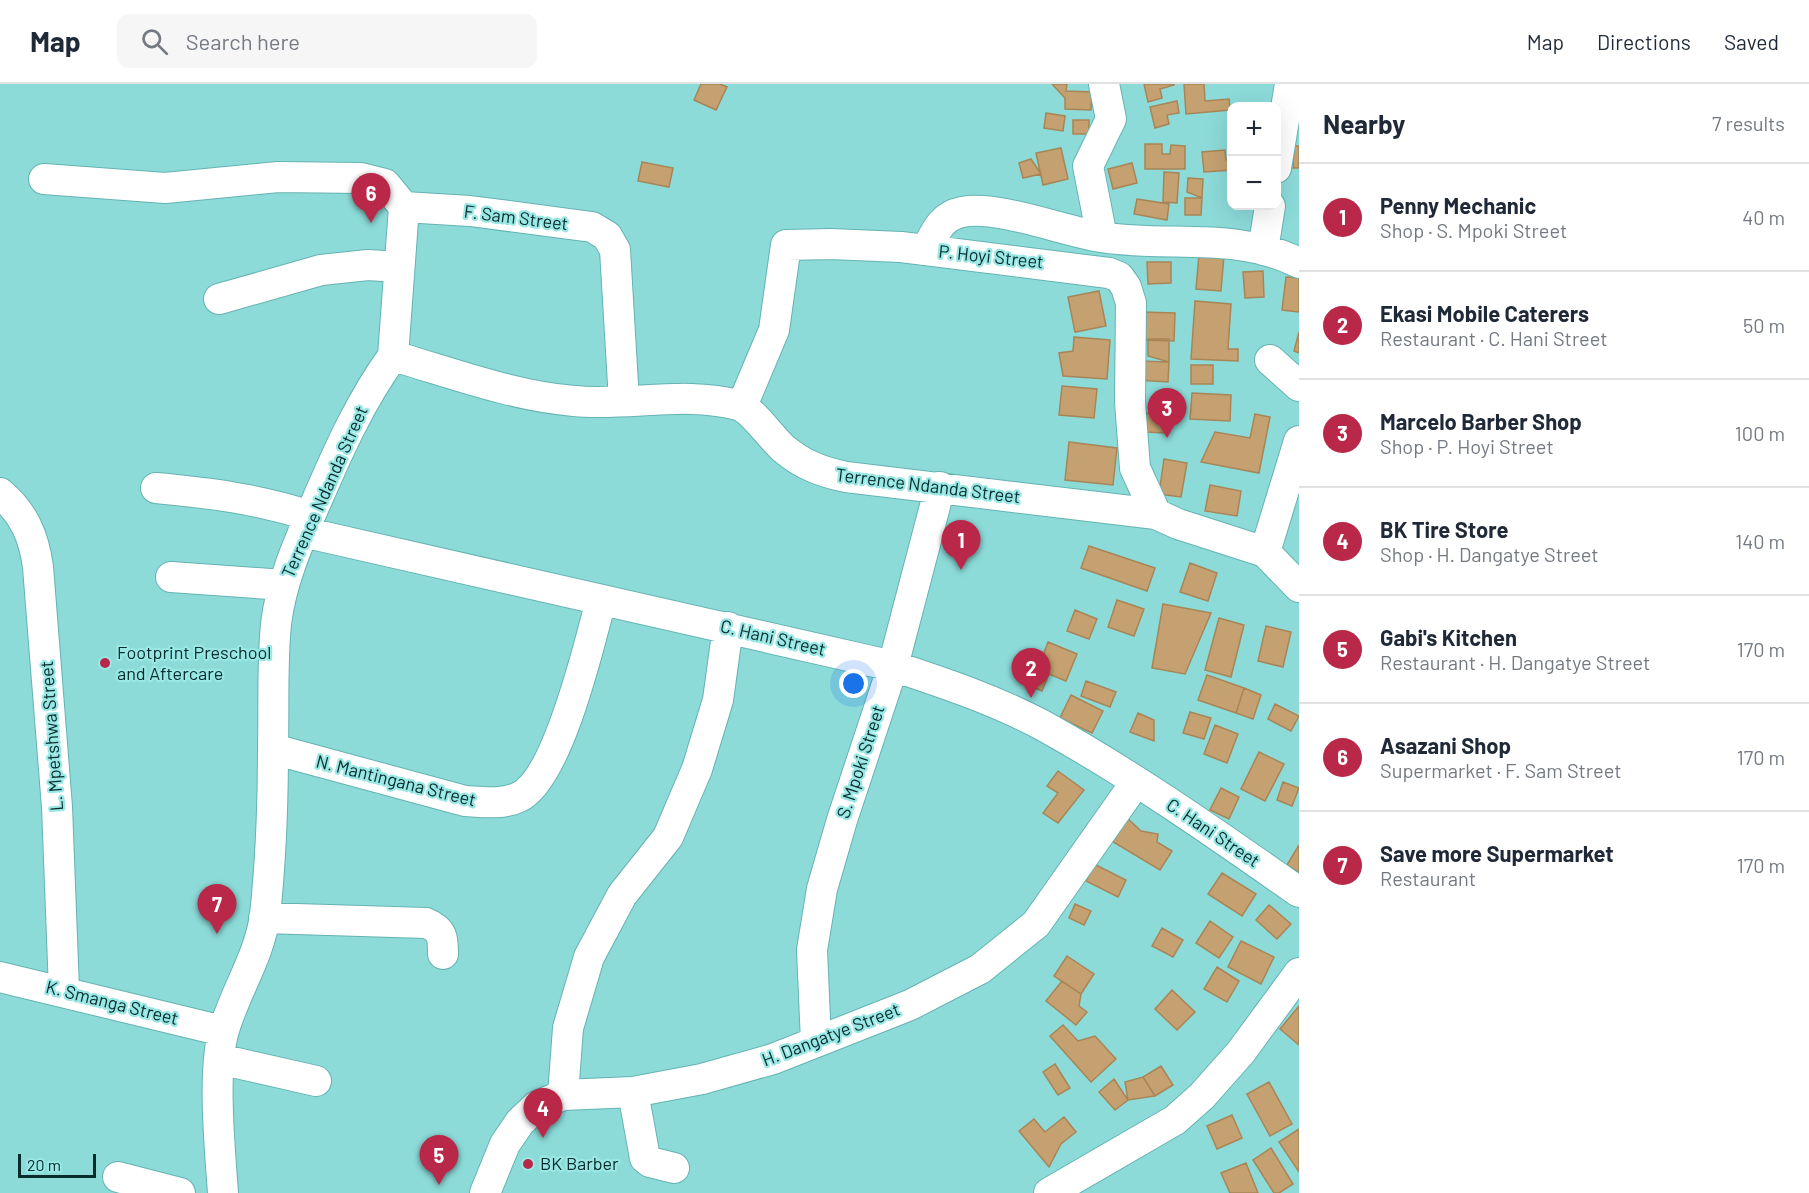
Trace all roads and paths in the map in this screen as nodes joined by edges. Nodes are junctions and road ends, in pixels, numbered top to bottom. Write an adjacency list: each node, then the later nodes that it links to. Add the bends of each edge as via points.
1 (1104, 84): 7 (street, via 1111,119 1088,166)
2 (1290, 84): 3 (street)
3 (1278, 156)
4 (44, 178): 5 (street, via 165,188 278,177 361,178 385,184)
5 (404, 207): 11 (street); 16 (street, F. Sam Street, via 583,225 607,236 615,250)
6 (1269, 210): 9 (street)
7 (1102, 237): 8 (street, via 973,211 944,219); 9 (street, via 1141,242 1229,242)
8 (926, 250): 17 (street, P. Hoyi Street, via 786,245 774,330); 22 (street, P. Hoyi Street, via 1087,268 1119,277 1131,303 1130,402 1135,468)
9 (1263, 250): 10 (street)
10 (1299, 263)
11 (399, 267): 12 (street, via 368,265 321,270); 13 (street)
12 (219, 299)
13 (393, 356): 16 (street, via 522,393 575,401); 23 (street, Terrence Ndanda Street, via 359,410)
14 (1270, 360): 15 (street)
15 (1299, 386)
16 (624, 401): 17 (street, via 693,400)
17 (742, 406): 19 (street, Terrence Ndanda Street, via 784,449 814,468 846,477)
18 (1299, 441): 24 (street)
19 (940, 487): 22 (street, Terrence Ndanda Street); 30 (street, S. Mpoki Street)
20 (156, 488): 23 (street, C. Hani Street, via 267,502)
21 (0, 493): 38 (street, L. Mpetshwa Street, via 24,520 35,543 57,807)
22 (1156, 514): 24 (street, Terrence Ndanda Street)
23 (306, 524): 26 (street, Terrence Ndanda Street); 28 (street, C. Hani Street)
24 (1265, 552): 27 (street, Terrence Ndanda Street)
25 (171, 577): 26 (street)
26 (284, 585): 31 (street, Terrence Ndanda Street, via 276,623)
27 (1299, 587)
28 (601, 600): 29 (street, C. Hani Street); 31 (street, N. Mantingana Street, via 560,735 544,771 532,788 519,797 496,803 465,801)
29 (728, 627): 30 (street, C. Hani Street); 43 (street, via 718,700 697,769 668,837 622,895 589,957 568,1028)
30 (893, 666): 32 (street, C. Hani Street, via 972,693 1041,725); 39 (street, S. Mpoki Street, via 822,889 812,950)
31 (273, 749): 34 (street, Terrence Ndanda Street)
32 (1136, 782): 33 (street, C. Hani Street); 39 (street, H. Dangatye Street, via 1036,924 980,969 910,1005)
33 (1299, 892)
34 (264, 918): 35 (street, via 426,923 443,937); 40 (street, Terrence Ndanda Street)
35 (443, 954)
36 (1299, 973): 49 (street, via 1241,1052 1175,1120)
37 (0, 977): 38 (street, K. Smanga Street)
38 (64, 990): 40 (street, K. Smanga Street)
39 (816, 1042): 42 (street, H. Dangatye Street, via 702,1079)
40 (221, 1045): 41 (street, K. Smanga Street); 47 (street, Terrence Ndanda Street, via 219,1138)
41 (316, 1081)
42 (633, 1092): 43 (street, H. Dangatye Street); 44 (street, via 645,1158)
43 (563, 1095): 48 (street, H. Dangatye Street, via 537,1106 520,1122 505,1144)
44 (674, 1168)
45 (118, 1177): 46 (street)
46 (180, 1193)
47 (223, 1193)
48 (485, 1193)
49 (1049, 1193)

